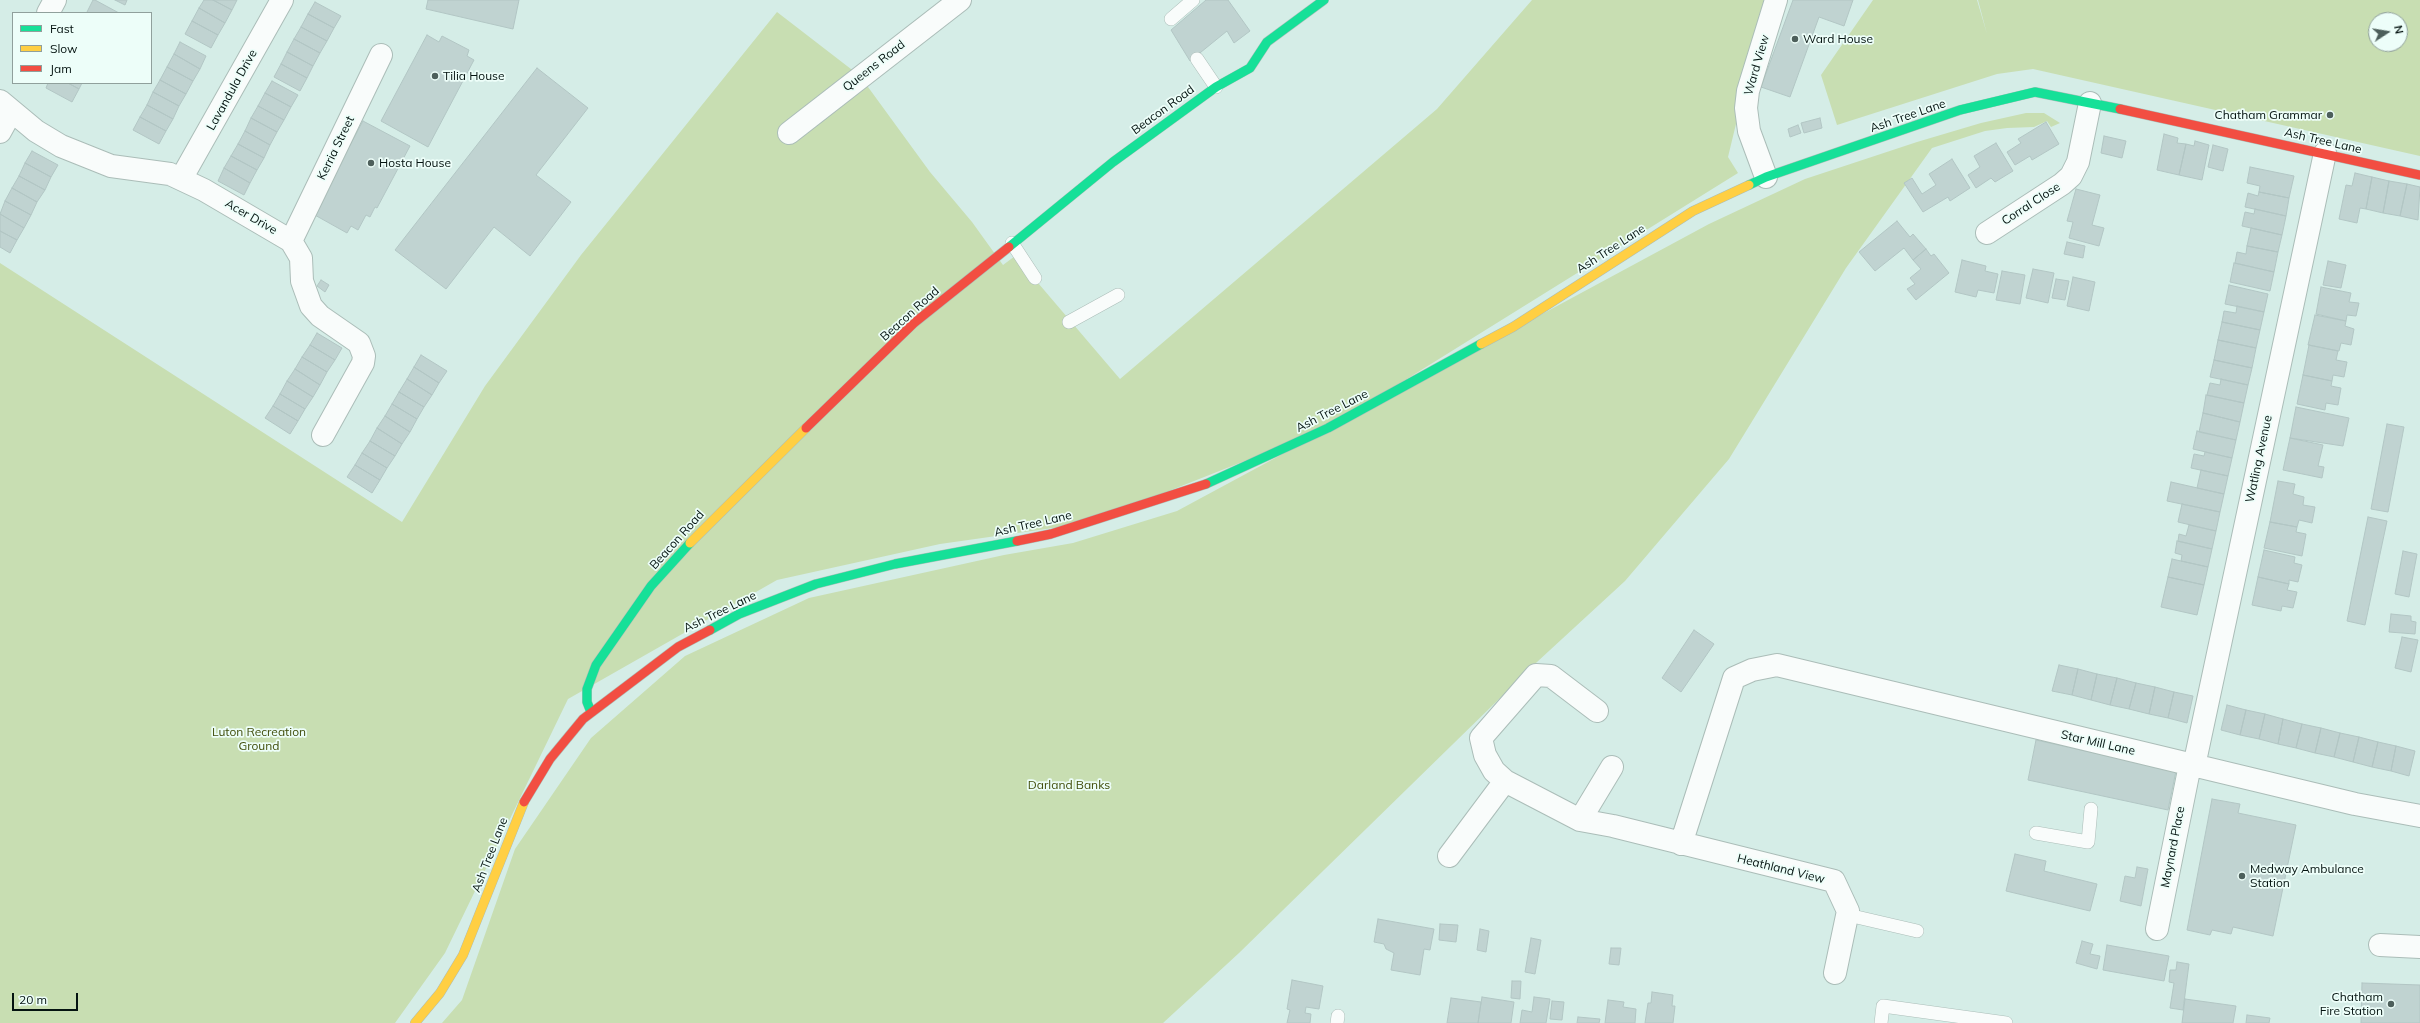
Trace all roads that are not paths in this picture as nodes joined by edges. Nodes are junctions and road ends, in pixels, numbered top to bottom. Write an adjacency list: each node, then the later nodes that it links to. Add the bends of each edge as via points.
1 (55, 0): 7 (street)
2 (282, 0): 19 (street, Lavandula Drive)
3 (960, 0): 15 (street, Queens Road)
4 (1192, 0): 8 (lane)
5 (1324, 0): 11 (street, Beacon Road, via 1267,42 1250,68)
6 (1776, 0): 18 (street, Ward View, via 1754,70 1746,108 1747,126)
7 (49, 12)
8 (1171, 19)
9 (381, 55): 21 (street, Kerria Street)
10 (1198, 59): 11 (lane)
11 (1216, 87): 22 (street, Beacon Road, via 1113,162)
12 (2090, 103): 16 (street, Ash Tree Lane); 18 (street, Ash Tree Lane, via 2035,92 1960,110); 20 (street, Corral Close, via 2078,162 2070,176 2062,184)
13 (5, 107): 14 (street); 19 (street, Acer Drive, via 54,142 88,159 111,166 170,174)
14 (0, 132)
15 (789, 133)
16 (2325, 154): 17 (street, Ash Tree Lane); 29 (street, Watling Avenue)
17 (2420, 175)
18 (1766, 177): 28 (street, Ash Tree Lane, via 1693,211 1513,327 1328,428 1216,481 1051,534 866,570 800,590 739,614 693,638)
19 (181, 180): 21 (street, Acer Drive)
20 (1987, 233)
21 (291, 241): 26 (street, via 301,258 302,281 311,306 320,316 359,343 364,356 363,363)
22 (1012, 243): 23 (lane); 28 (street, Beacon Road, via 914,323 705,527 651,586 596,665 587,688 587,702)
23 (1035, 278)
24 (1118, 295): 25 (lane)
25 (1069, 322)
26 (322, 435)
27 (1597, 711): 31 (street, Heathland View, via 1551,676 1536,675 1481,738 1485,755 1494,771)
28 (591, 712): 44 (street, Ash Tree Lane, via 556,750 536,781 523,804 462,955 440,993)
29 (2192, 765): 33 (street, Star Mill Lane, via 2355,804); 36 (street, Star Mill Lane, via 1776,665 1752,670 1734,678); 39 (street, Maynard Place)
30 (1612, 767): 34 (street)
31 (1505, 782): 34 (street, Heathland View); 37 (street)
32 (2091, 809): 35 (lane, via 2088,842)
33 (2420, 816)
34 (1580, 820): 36 (street, Heathland View)
35 (2036, 833)
36 (1681, 844): 38 (street, Heathland View, via 1834,882)
37 (1449, 856)
38 (1848, 915): 40 (lane); 43 (street)
39 (2157, 929)
40 (1917, 931)
41 (2380, 946): 42 (street)
42 (2420, 947)
43 (1835, 973)
44 (415, 1023)
45 (1881, 1023): 46 (lane, via 1883,1006)
46 (2006, 1023)

